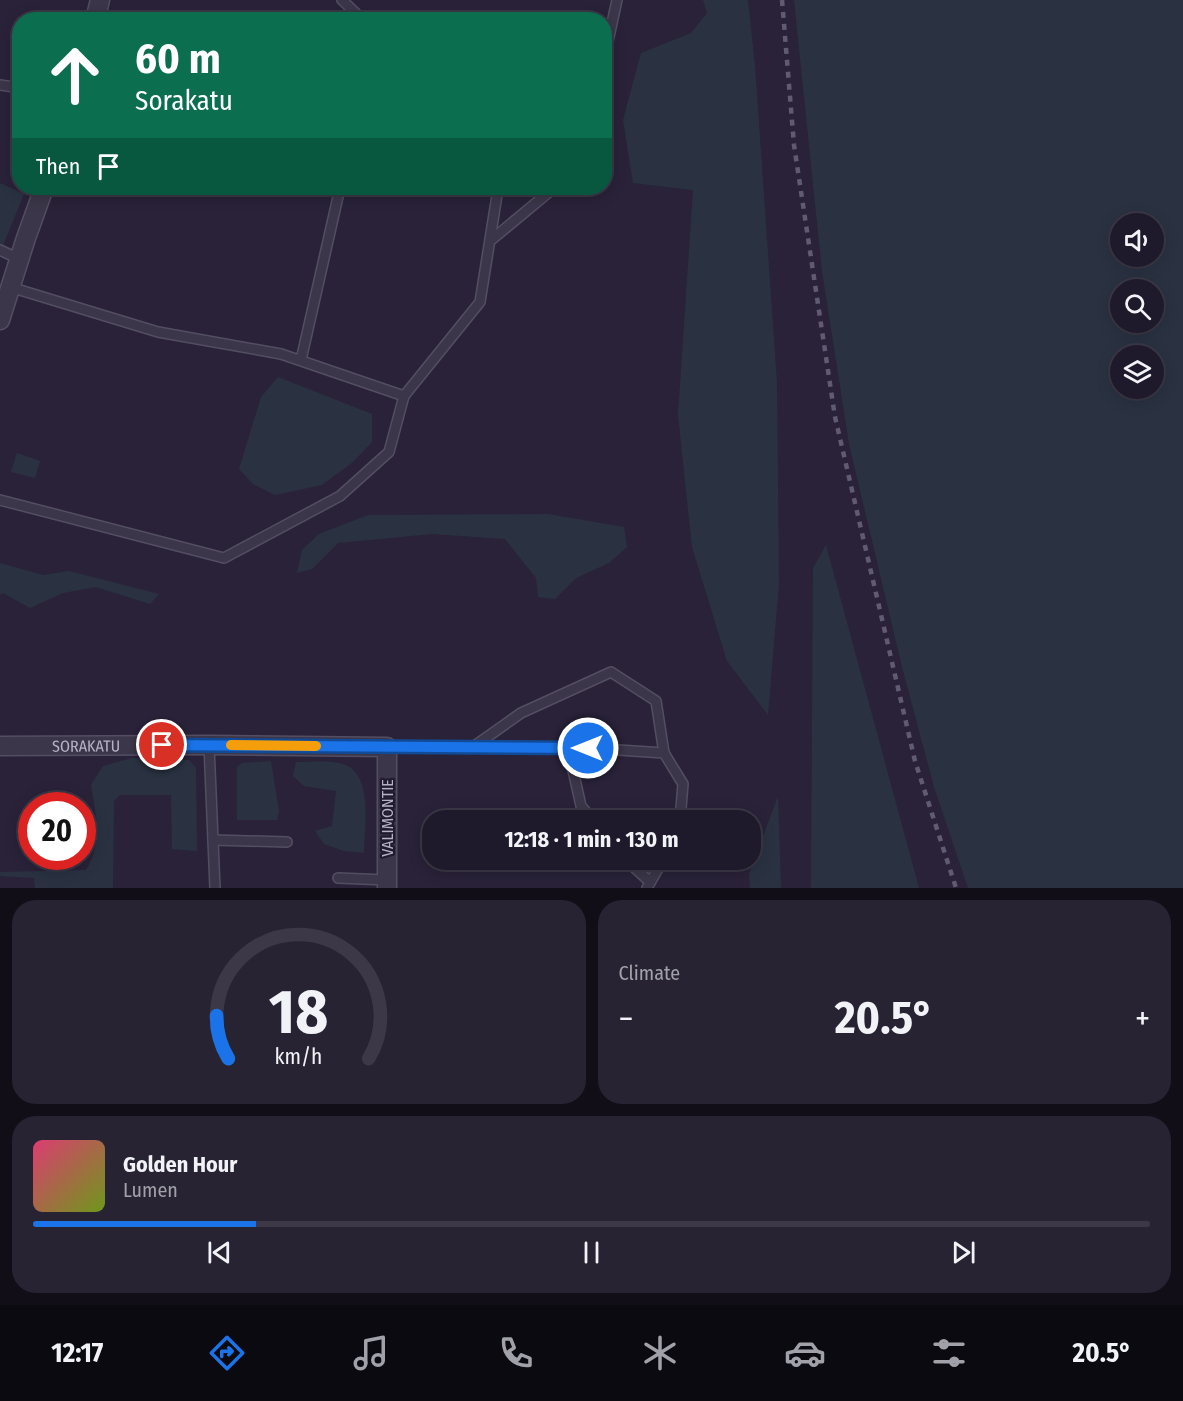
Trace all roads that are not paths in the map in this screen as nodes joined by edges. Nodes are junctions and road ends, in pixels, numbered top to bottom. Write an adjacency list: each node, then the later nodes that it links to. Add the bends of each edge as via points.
1 (342, 0): 3 (lane)
2 (617, 0): 4 (lane)
3 (355, 12)
4 (612, 23)
5 (42, 195): 11 (street)
6 (338, 195): 14 (lane)
7 (497, 195): 9 (lane)
8 (546, 195): 9 (lane)
9 (490, 241): 15 (lane, via 480,302)
10 (0, 250): 11 (lane)
11 (19, 259): 12 (street)
12 (10, 286): 13 (street); 14 (lane, via 158,332)
13 (0, 320)
14 (300, 360): 15 (lane)
15 (404, 396): 16 (lane, via 389,452 348,489 224,558)
16 (0, 500)
17 (208, 745): 18 (street, SORAKATU); 19 (street, SORAKATU); 25 (lane)
18 (0, 746)
19 (387, 747): 20 (lane); 30 (street, VALIMONTIE)
20 (473, 747): 21 (lane); 22 (lane, via 522,713 611,672 656,701)
21 (568, 748): 22 (lane); 23 (lane)
22 (663, 753): 24 (lane, via 683,784)
23 (584, 810)
24 (681, 810)
25 (213, 840): 26 (lane); 32 (lane)
26 (287, 842)
27 (635, 870): 31 (lane)
28 (657, 870): 31 (lane)
29 (338, 878): 30 (lane)
30 (387, 884)
31 (648, 885)
32 (215, 888)

